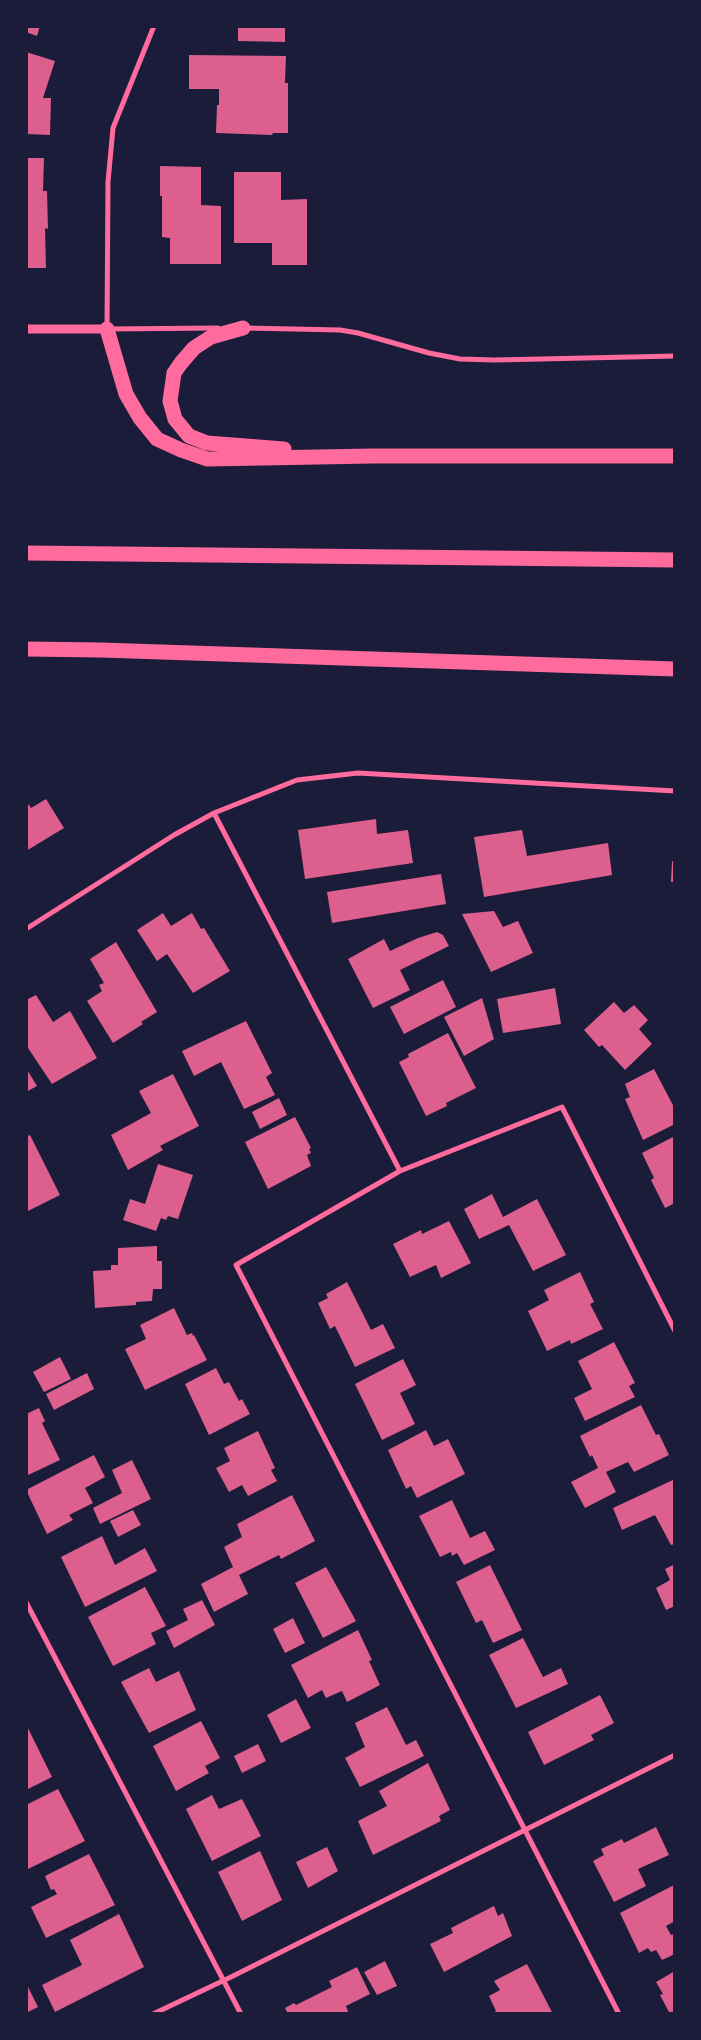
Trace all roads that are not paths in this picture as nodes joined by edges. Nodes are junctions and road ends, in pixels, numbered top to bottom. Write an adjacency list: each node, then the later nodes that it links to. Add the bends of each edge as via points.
1 (154, 26): 4 (street, via 113,128 108,182)
2 (243, 328): 4 (street); 5 (street, via 340,330 460,358); 6 (highway, via 212,337 194,348 174,374 170,401 175,419 189,436 207,443)
3 (26, 329): 4 (street)
4 (107, 329): 6 (highway, via 126,394 157,439 207,459)
5 (675, 356)
6 (373, 456): 7 (highway)
7 (675, 456)
8 (26, 552): 9 (highway)
9 (675, 560)
10 (26, 649): 11 (highway)
11 (675, 669)
12 (675, 791): 13 (street, via 358,773 296,780)
13 (214, 813): 14 (street); 15 (street)
14 (26, 929)
15 (400, 1171): 16 (street, via 562,1107); 19 (street, via 236,1265)
16 (675, 1331)
17 (26, 1602): 20 (street)
18 (675, 1755): 19 (street)
19 (524, 1829): 20 (street); 23 (street)
20 (224, 1980): 21 (street); 22 (street)
21 (153, 2014)
22 (241, 2014)
23 (619, 2014)

